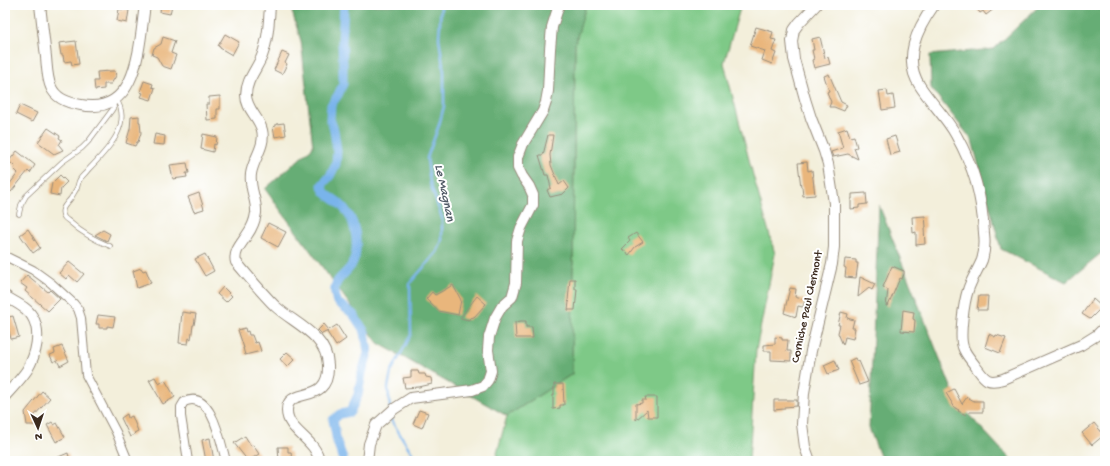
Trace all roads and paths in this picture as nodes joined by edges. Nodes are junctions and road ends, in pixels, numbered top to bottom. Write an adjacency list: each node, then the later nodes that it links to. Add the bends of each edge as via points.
1 (40, 5): 7 (street, via 50,86 55,94 66,102 82,105 100,106)
2 (145, 5): 7 (street, via 132,78 121,95)
3 (270, 5): 17 (street, via 265,47 246,95 263,136 251,174 256,216 235,258 271,302 313,335 326,354 328,369 325,383 314,392 292,399 287,407 292,424 314,448)
4 (559, 5): 18 (street, via 552,27 546,102 518,158 518,168 533,195 533,205 517,241 516,282 512,297 502,306 495,318 489,337 491,372 488,380 483,386 472,390 411,398 394,408 376,424 369,444)
5 (816, 5): 19 (street, Corniche Paul Clermont, via 798,23 792,41 805,99 828,164 834,202 832,264 804,392 802,424)
6 (934, 5): 12 (street, via 920,26 914,43 912,61 920,86 949,123 965,154 978,186 984,234 982,260 968,290 962,328 963,347 967,355 984,378 995,381 1081,345)
7 (114, 100): 8 (lane, via 114,107 88,142 26,196); 9 (lane, via 121,116 117,135 80,179 62,212 79,230 92,239)
8 (20, 214)
9 (110, 246)
10 (5, 256): 14 (street, via 33,270 51,283 78,309 86,375)
11 (5, 296): 13 (street, via 32,316 38,341 27,370)
12 (1105, 327)
13 (5, 396)
14 (128, 461)
15 (188, 461): 16 (street, via 181,407 184,402 190,400 198,401 209,410)
16 (226, 461)
17 (319, 461)
18 (367, 461)
19 (810, 461)

